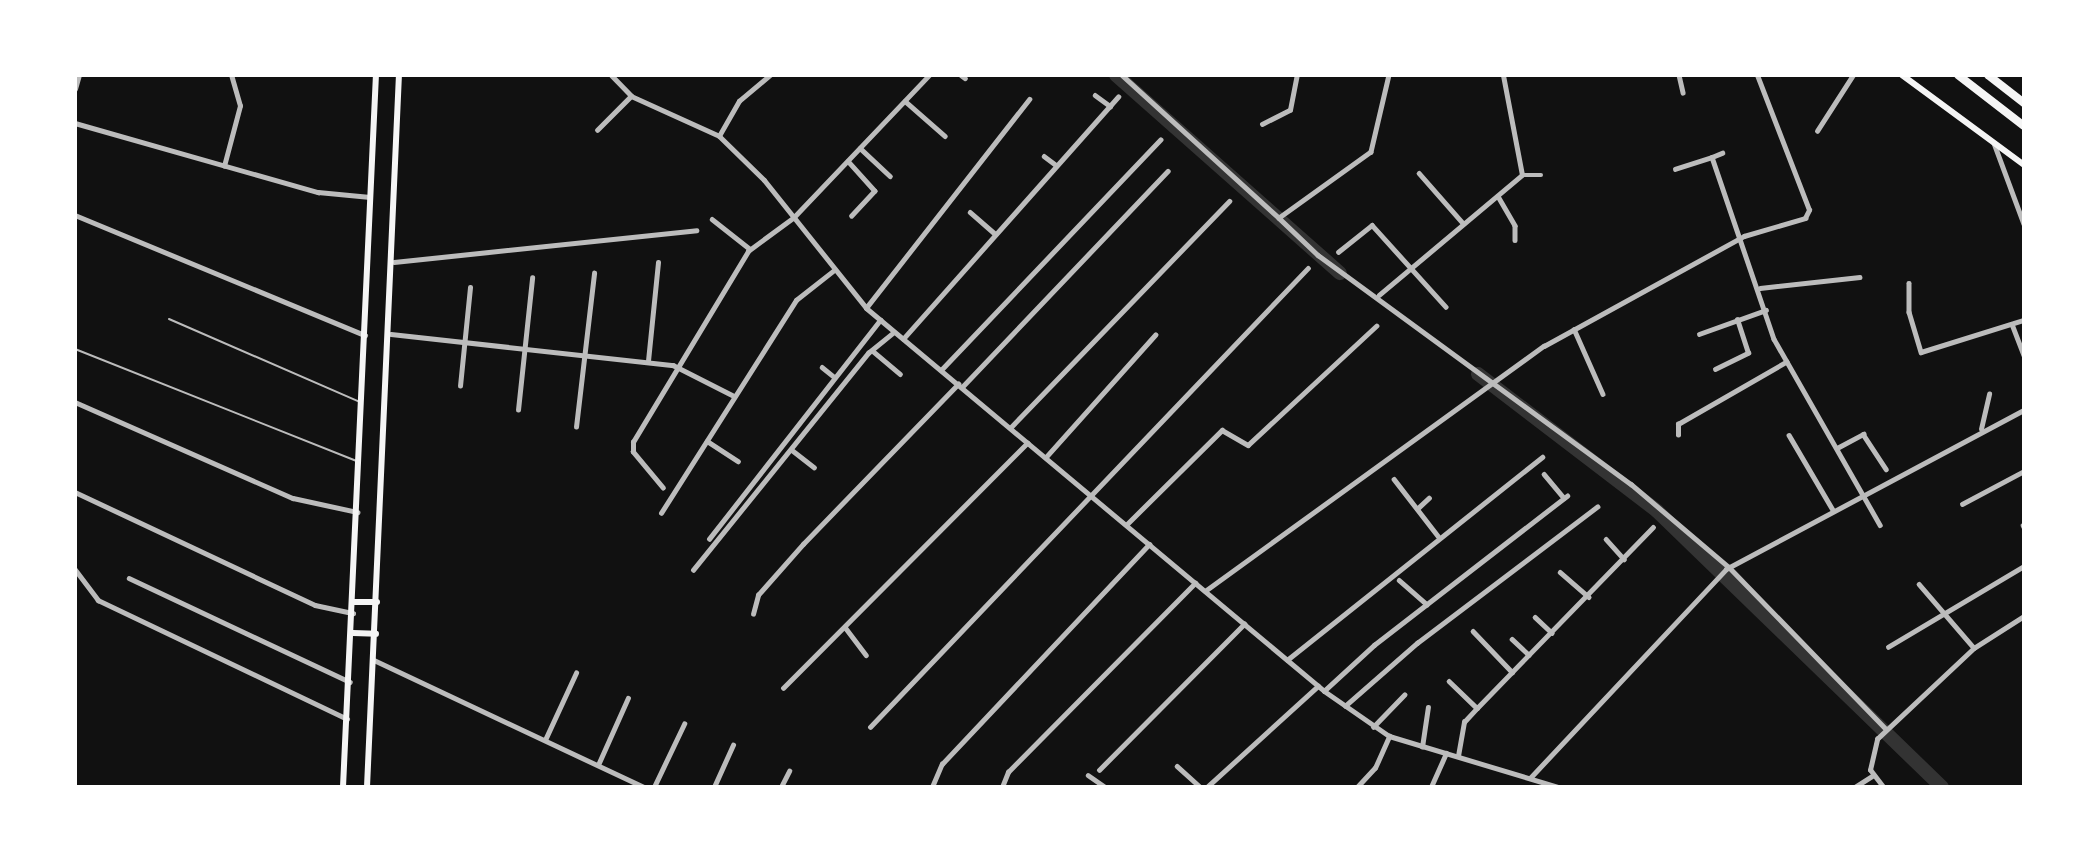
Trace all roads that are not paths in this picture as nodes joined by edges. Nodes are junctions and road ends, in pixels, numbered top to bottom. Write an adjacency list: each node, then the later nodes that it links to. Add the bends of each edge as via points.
1 (79, 75): 18 (street)
2 (231, 75): 43 (street, via 240,106)
3 (376, 75): 51 (main road)
4 (399, 75): 67 (main road)
5 (611, 75): 21 (street)
6 (770, 75): 32 (street, via 738,101)
7 (1122, 75): 57 (street)
8 (1297, 75): 28 (street, via 1290,110)
9 (1389, 75): 57 (street, via 1371,152)
10 (1503, 75): 48 (street)
11 (1679, 75): 19 (street)
12 (1757, 75): 63 (street, via 1809,214)
13 (1853, 75): 31 (street)
14 (1902, 75): 35 (main road)
15 (1958, 75): 29 (highway)
16 (1988, 75): 25 (highway)
17 (926, 76): 24 (street)
18 (75, 89)
19 (1684, 93)
20 (1095, 95): 26 (street)
21 (631, 96): 30 (street); 32 (street)
22 (1118, 97): 26 (street)
23 (1029, 99): 80 (street)
24 (905, 101): 33 (street); 36 (street)
25 (2024, 103)
26 (1110, 107): 41 (street)
27 (75, 123): 43 (street)
28 (1262, 124)
29 (2024, 126)
30 (597, 130)
31 (1817, 131)
32 (719, 136): 56 (street)
33 (945, 136)
34 (1160, 140): 106 (street)
35 (1994, 141): 42 (main road); 60 (street, via 1995,161)
36 (860, 148): 40 (street); 49 (street)
37 (1722, 153): 39 (street)
38 (1044, 156): 41 (street)
39 (1712, 157): 44 (street); 63 (street)
40 (848, 162): 55 (street, via 875,191); 56 (street)
41 (1056, 165): 62 (street)
42 (2024, 165)
43 (224, 166): 51 (street, via 331,194)
44 (1675, 169)
45 (1168, 171): 111 (street)
46 (1419, 173): 59 (street)
47 (1541, 174): 48 (street)
48 (1521, 175): 50 (street)
49 (890, 176)
50 (1498, 196): 59 (street); 64 (street, via 1515,226)
51 (371, 197): 93 (main road)
52 (1229, 201): 120 (street)
53 (970, 212): 62 (street)
54 (75, 215): 93 (street)
55 (852, 216)
56 (793, 218): 65 (street); 71 (street)
57 (1279, 218): 78 (street, via 1318,255)
58 (712, 219): 65 (street)
59 (1463, 223): 69 (street)
60 (2024, 224)
61 (696, 230): 67 (street)
62 (994, 233): 94 (street)
63 (1744, 236): 77 (street); 88 (street)
64 (1515, 240)
65 (750, 249): 103 (street)
66 (1338, 252): 69 (street, via 1372,225)
67 (394, 262): 90 (main road)
68 (658, 263): 101 (street)
69 (1409, 267): 78 (street); 79 (street)
70 (1308, 268): 140 (street)
71 (833, 271): 80 (street); 114 (street, via 796,300)
72 (594, 273): 99 (street)
73 (1859, 277): 77 (street)
74 (532, 278): 96 (street)
75 (1909, 283): 86 (street, via 1921,352)
76 (470, 288): 95 (street)
77 (1760, 288): 81 (street)
78 (1379, 295): 109 (street)
79 (1446, 307)
80 (866, 308): 83 (street)
81 (1766, 310): 84 (street); 102 (street)
82 (169, 319): 116 (lane)
83 (880, 320): 89 (street); 108 (street)
84 (1738, 320): 91 (street); 105 (street, via 1748,353)
85 (2024, 320): 86 (street)
86 (2012, 324): 100 (street)
87 (1376, 326): 148 (street, via 1248,445 1222,430)
88 (1574, 329): 109 (street); 112 (street)
89 (894, 332): 94 (street); 98 (street)
90 (391, 334): 95 (street); 168 (main road)
91 (1699, 334)
92 (1155, 335): 128 (street)
93 (365, 336): 116 (main road)
94 (903, 339): 106 (street)
95 (464, 342): 96 (street); 110 (street)
96 (524, 347): 99 (street); 117 (street)
97 (75, 349): 131 (lane)
98 (873, 352): 107 (street); 127 (street)
99 (584, 355): 101 (street); 119 (street)
100 (2024, 355)
101 (648, 362): 103 (street)
102 (1786, 362): 122 (street, via 1678,424); 126 (street)
103 (678, 367): 114 (street); 137 (street, via 631,447)
104 (822, 367): 108 (street)
105 (1715, 369)
106 (941, 370): 111 (street)
107 (900, 374)
108 (833, 376): 152 (street)
109 (1496, 381): 157 (street); 165 (street)
110 (460, 386)
111 (960, 386): 120 (street); 171 (street, via 794,554 758,595)
112 (1603, 394)
113 (1989, 394): 121 (street)
114 (734, 396): 124 (street)
115 (75, 402): 146 (street, via 293,498)
116 (362, 402): 131 (main road)
117 (518, 410)
118 (2024, 410): 121 (street)
119 (576, 427)
120 (1010, 428): 125 (street)
121 (1981, 429): 139 (street)
122 (1678, 435)
123 (1789, 435): 145 (street)
124 (707, 441): 130 (street); 147 (street)
125 (1028, 442): 128 (street); 176 (street)
126 (1837, 448): 133 (street, via 1867,436); 139 (street)
127 (792, 450): 132 (street); 159 (street)
128 (1046, 457): 140 (street)
129 (1542, 457): 151 (street)
130 (737, 461)
131 (361, 463): 146 (main road)
132 (814, 467)
133 (1886, 469)
134 (2024, 471): 142 (street)
135 (1544, 474): 169 (street, via 1565,497)
136 (1394, 479): 144 (street)
137 (663, 488)
138 (75, 492): 170 (street, via 315,604)
139 (1864, 494): 145 (street); 149 (street)
140 (1094, 498): 148 (street); 202 (street)
141 (1429, 498): 144 (street)
142 (1962, 504)
143 (1597, 507): 197 (street, via 1417,643)
144 (1417, 509): 151 (street)
145 (1833, 510): 157 (street)
146 (358, 512): 167 (main road)
147 (661, 513)
148 (1126, 525): 154 (street)
149 (1880, 525)
150 (1653, 527): 155 (street)
151 (1438, 536): 187 (street)
152 (709, 539)
153 (1606, 539): 155 (street)
154 (1150, 544): 163 (street); 225 (street, via 942,764)
155 (1624, 559): 166 (street)
156 (2024, 566): 172 (street)
157 (1727, 568): 204 (street); 217 (street)
158 (75, 569): 200 (street, via 97,600)
159 (693, 570)
160 (1560, 572): 166 (street)
161 (129, 578): 191 (street)
162 (1398, 580): 169 (street)
163 (1195, 583): 165 (street); 226 (street, via 1008,772)
164 (1919, 584): 172 (street)
165 (1205, 591): 175 (street)
166 (1589, 597): 178 (street)
167 (354, 601): 168 (main road); 170 (main road)
168 (377, 602): 180 (main road)
169 (1427, 604): 194 (street)
170 (354, 613): 179 (main road)
171 (753, 614)
172 (1945, 614): 182 (street); 183 (street)
173 (2024, 615): 183 (street)
174 (1535, 617): 178 (street)
175 (1244, 624): 187 (street); 213 (street)
176 (845, 627): 184 (street); 193 (street)
177 (1473, 631): 188 (street)
178 (1552, 632): 185 (street)
179 (353, 633): 180 (main road); 191 (main road)
180 (376, 634): 186 (main road)
181 (1512, 639): 185 (street)
182 (1888, 647)
183 (1974, 648): 204 (street)
184 (866, 655)
185 (1529, 655): 188 (street)
186 (374, 660): 206 (street); 220 (main road)
187 (1287, 660): 192 (street)
188 (1512, 672): 199 (street)
189 (576, 673): 206 (street)
190 (1449, 681): 199 (street)
191 (351, 682): 200 (main road)
192 (1318, 686): 194 (street); 229 (street)
193 (783, 688)
194 (1324, 691): 197 (street)
195 (1404, 695): 203 (street)
196 (628, 698): 211 (street)
197 (1345, 706): 203 (street)
198 (1428, 706): 208 (street)
199 (1476, 708): 210 (street, via 1464,722)
200 (348, 719): 219 (main road)
201 (684, 724): 222 (street)
202 (870, 727)
203 (1373, 727): 205 (street)
204 (1886, 729): 216 (street, via 1870,756)
205 (1389, 736): 208 (street); 230 (street, via 1375,768)
206 (545, 740): 211 (street)
207 (733, 745): 223 (street)
208 (1422, 747): 209 (street)
209 (1446, 753): 210 (street); 218 (street)
210 (1458, 756): 217 (street)
211 (598, 765): 221 (street)
212 (1177, 766): 228 (street)
213 (1099, 770)
214 (789, 771): 224 (street)
215 (1088, 775): 227 (street)
216 (1872, 776): 232 (street); 233 (street)
217 (1530, 778): 231 (street)
218 (1432, 786)
219 (343, 787)
220 (366, 787)
221 (644, 787)
222 (654, 787)
223 (714, 787)
224 (781, 787)
225 (932, 787)
226 (1002, 787)
227 (1105, 787)
228 (1200, 787)
229 (1206, 787)
230 (1357, 787)
231 (1558, 787)
232 (1855, 787)
233 (1883, 787)

